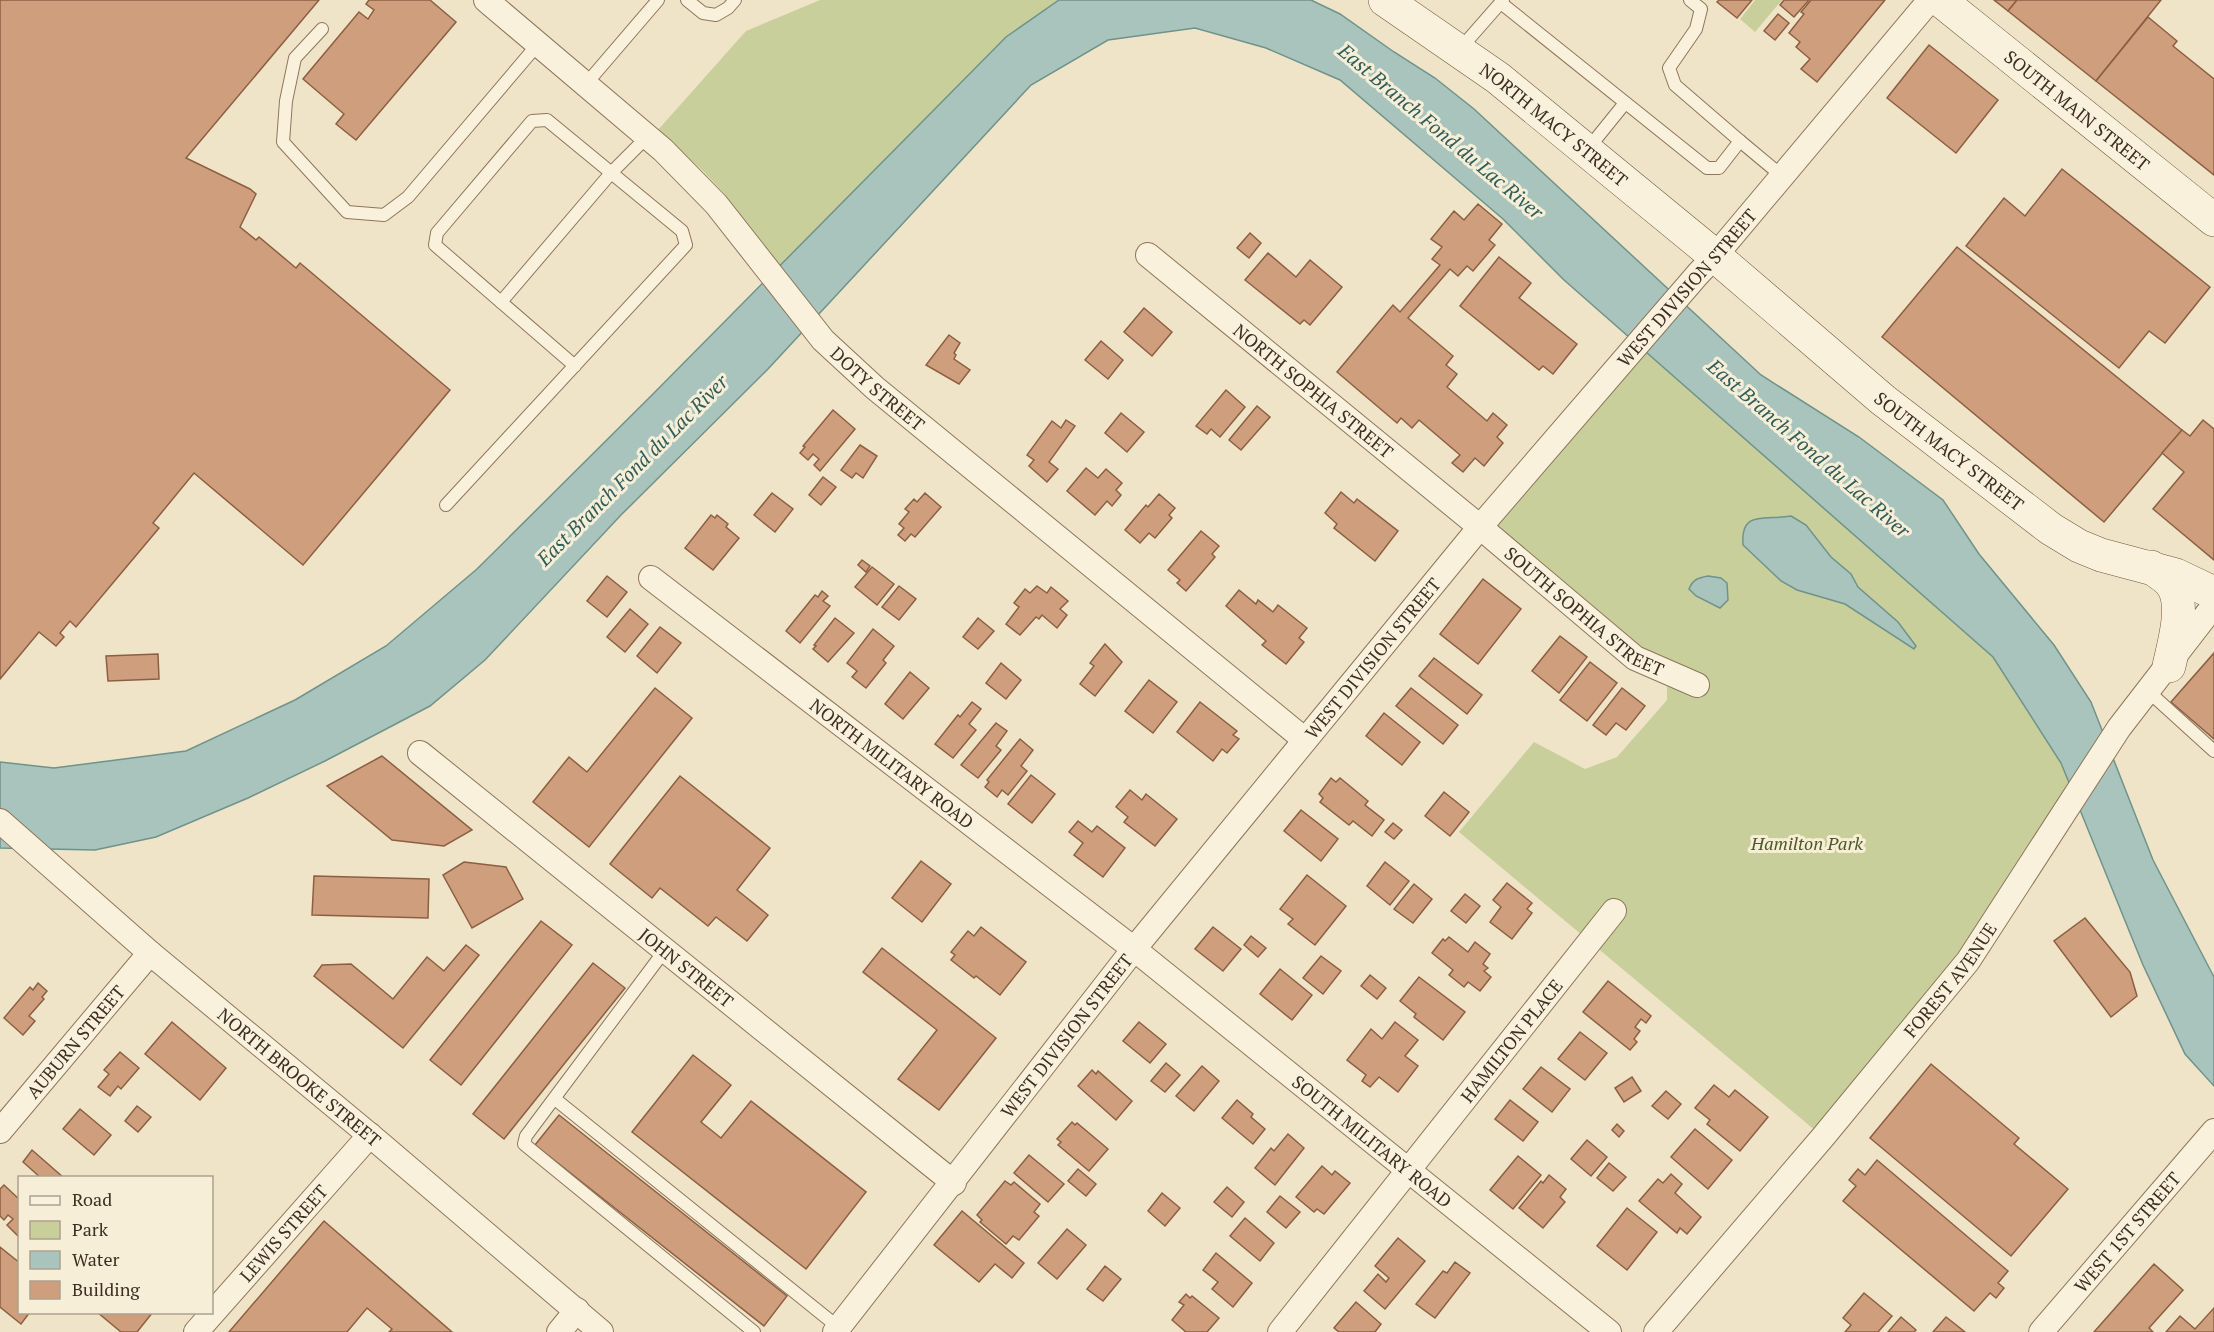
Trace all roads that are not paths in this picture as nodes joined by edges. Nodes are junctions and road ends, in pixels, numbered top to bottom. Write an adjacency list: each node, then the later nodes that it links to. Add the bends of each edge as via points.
1 (486, 0): 11 (street, DOTY STREET)
2 (658, 0): 13 (lane)
3 (687, 0): 4 (lane, via 703,13 716,15)
4 (735, 0)
5 (1385, 0): 12 (main road, NORTH MACY STREET)
6 (1690, 0): 16 (lane, via 1701,9 1696,29 1669,68 1674,85)
7 (1930, 0): 19 (street, WEST DIVISION STREET)
8 (1940, 0): 20 (main road, SOUTH MAIN STREET)
9 (1502, 1): 12 (lane); 14 (lane)
10 (322, 29): 11 (lane, via 295,58 285,101 283,142 346,212 384,215 408,197)
11 (538, 44): 13 (street, DOTY STREET)
12 (1460, 50): 17 (main road, NORTH MACY STREET)
13 (585, 84): 15 (street, DOTY STREET)
14 (1625, 103): 16 (lane, via 1707,168 1719,168); 17 (lane)
15 (647, 137): 18 (lane); 34 (street, DOTY STREET, via 716,204 823,340 875,388)
16 (1740, 141): 19 (lane)
17 (1586, 151): 22 (main road, NORTH MACY STREET)
18 (611, 173): 23 (lane); 23 (lane, via 547,120 532,121 437,233 435,245); 24 (lane, via 682,231 686,245)
19 (1782, 176): 22 (street, WEST DIVISION STREET)
20 (2214, 220)
21 (1148, 255): 26 (street, NORTH SOPHIA STREET)
22 (1715, 256): 26 (street, WEST DIVISION STREET); 27 (main road, SOUTH MACY STREET, via 1883,400 2051,529 2101,555)
23 (501, 302): 24 (lane)
24 (574, 366): 25 (lane)
25 (446, 505)
26 (1480, 527): 32 (street, SOUTH SOPHIA STREET, via 1635,658); 34 (street, WEST DIVISION STREET)
27 (2151, 567): 29 (main road, SOUTH MACY STREET); 31 (main road, via 2171,584 2177,601 2177,626)
28 (651, 578): 39 (street, NORTH MILITARY ROAD)
29 (2214, 593)
30 (2214, 605): 31 (street, FOREST AVENUE)
31 (2169, 666): 33 (street, FOREST AVENUE)
32 (1697, 685)
33 (2149, 692): 35 (lane); 58 (street, FOREST AVENUE, via 2112,739 1968,961)
34 (1305, 740): 39 (street, WEST DIVISION STREET)
35 (2214, 751)
36 (420, 753): 40 (street, JOHN STREET)
37 (0, 821): 41 (street, NORTH BROOKE STREET)
38 (1614, 911): 46 (street, HAMILTON PLACE)
39 (1134, 949): 46 (street, SOUTH MILITARY ROAD); 47 (street, WEST DIVISION STREET)
40 (666, 950): 42 (lane); 47 (street, JOHN STREET)
41 (150, 953): 43 (street, AUBURN STREET); 45 (street, NORTH BROOKE STREET)
42 (555, 1099): 51 (lane); 55 (lane, via 524,1144)
43 (0, 1131)
44 (2214, 1131): 59 (street, WEST 1ST STREET)
45 (370, 1135): 48 (street, NORTH BROOKE STREET); 49 (street, LEWIS STREET)
46 (1410, 1170): 56 (street, HAMILTON PLACE); 57 (street, SOUTH MILITARY ROAD)
47 (954, 1183): 51 (street, WEST DIVISION STREET)
48 (577, 1310): 53 (street); 54 (street, NORTH BROOKE STREET)
49 (213, 1313)
50 (212, 1314): 52 (street, LEWIS STREET)
51 (837, 1330)
52 (196, 1332)
53 (559, 1332)
54 (601, 1332)
55 (754, 1332)
56 (1280, 1332)
57 (1609, 1332)
58 (1656, 1332)
59 (2042, 1332)

